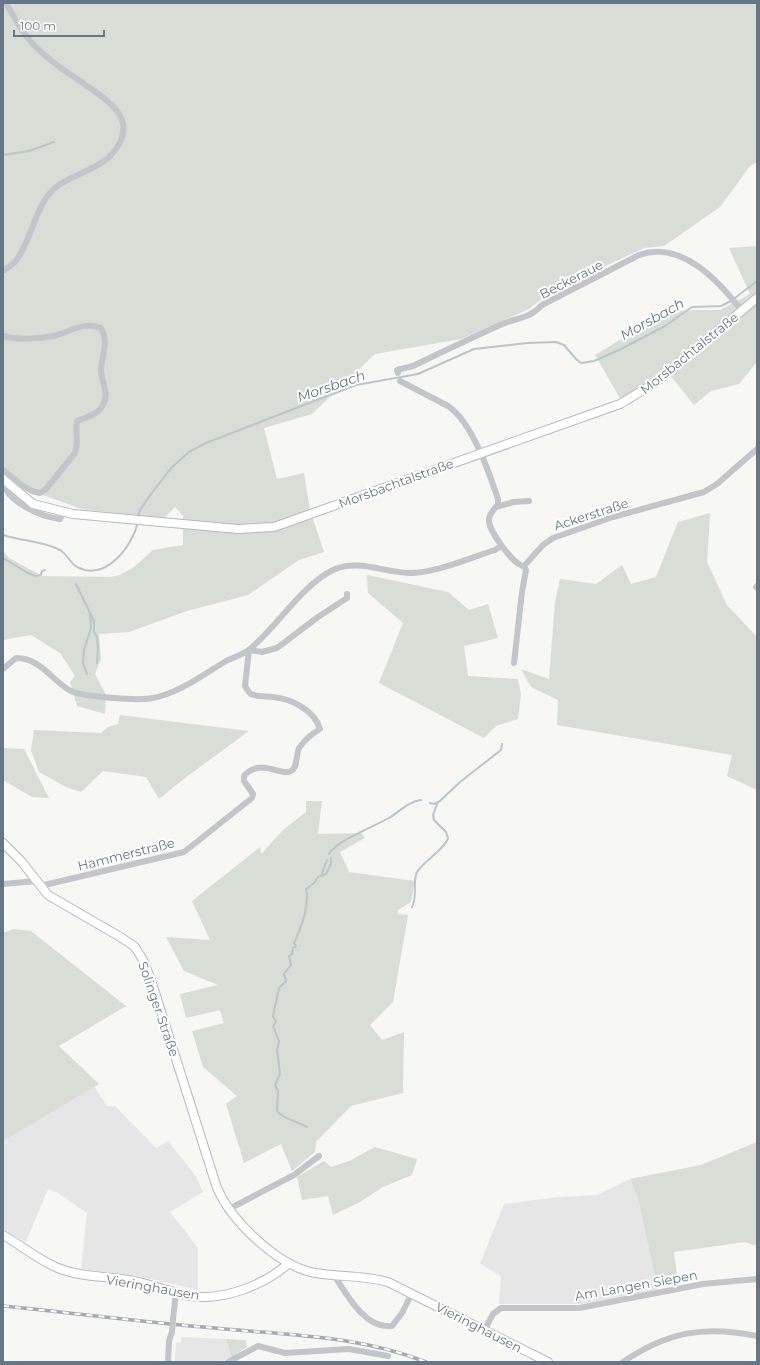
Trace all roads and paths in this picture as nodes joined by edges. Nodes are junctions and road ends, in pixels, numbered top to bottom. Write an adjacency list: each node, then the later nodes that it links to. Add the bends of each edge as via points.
1 (6, 3): 2 (street, via 37,49 117,109 122,118 123,136 109,157 55,188 46,200 15,262)
2 (3, 271)
3 (757, 298): 4 (main road, Morsbachtalstraße)
4 (739, 307): 6 (street, Beckeraue, via 701,267 664,251 652,250 542,305 535,313 503,324); 9 (main road, Morsbachtalstraße, via 655,383 630,399)
5 (3, 336): 10 (street, via 53,336 83,325 101,328 105,334 106,344 101,371 107,396 96,413 77,421 75,453 46,489 40,493 32,491)
6 (398, 372)
7 (400, 381): 9 (street, via 455,410 471,433)
8 (757, 449): 15 (street, Ackerstraße, via 704,492 613,517 553,538)
9 (480, 453): 11 (main road, Morsbachtalstraße, via 274,526 238,529 64,512 33,504); 13 (street, via 498,499)
10 (3, 470)
11 (3, 479)
12 (529, 501): 13 (street)
13 (496, 507): 14 (street, via 488,520)
14 (501, 546): 15 (street, via 519,565); 17 (street, via 495,550 418,572 365,566 338,568 325,574 312,585)
15 (524, 566): 18 (street, via 526,570)
16 (347, 594): 17 (street, via 346,598 277,648 262,652)
17 (249, 650): 19 (street, via 169,693 153,698 138,699 69,691 44,668 23,658 16,658); 22 (street, Hammerstraße, via 246,681 248,691 254,695 295,703 304,708 318,723 320,729 299,748 294,768 290,772 271,768 247,771 244,781 253,794 252,798 184,852)
18 (514, 663)
19 (3, 669)
20 (3, 843): 22 (main road, Solinger Straße, via 22,861)
21 (3, 884): 22 (street)
22 (38, 884): 24 (main road, Solinger Straße, via 56,901 122,938 139,952 151,980 214,1181)
23 (319, 1156): 24 (street, via 294,1175)
24 (229, 1209): 26 (main road, Solinger Straße, via 263,1244)
25 (3, 1235): 29 (main road, Vieringhausen, via 48,1263 65,1270 138,1282)
26 (289, 1263): 27 (main road, Vieringhausen, via 298,1269); 29 (main road, Vieringhausen, via 279,1273 260,1283 230,1292 198,1296)
27 (334, 1275): 30 (main road, Vieringhausen, via 383,1280); 30 (street, via 353,1305 386,1327 392,1326 402,1313)
28 (757, 1279): 31 (street, Am Langen Siepen, via 703,1284 579,1308 501,1308 493,1314)
29 (176, 1292): 34 (street, bridge)
30 (412, 1293): 31 (main road, Vieringhausen)
31 (484, 1331): 36 (main road, Vieringhausen)
32 (757, 1336): 37 (street, via 730,1332 687,1334 659,1341)
33 (388, 1356): 35 (street, via 349,1349 285,1353 258,1346)
34 (168, 1362)
35 (228, 1362)
36 (548, 1362)
37 (623, 1362)

